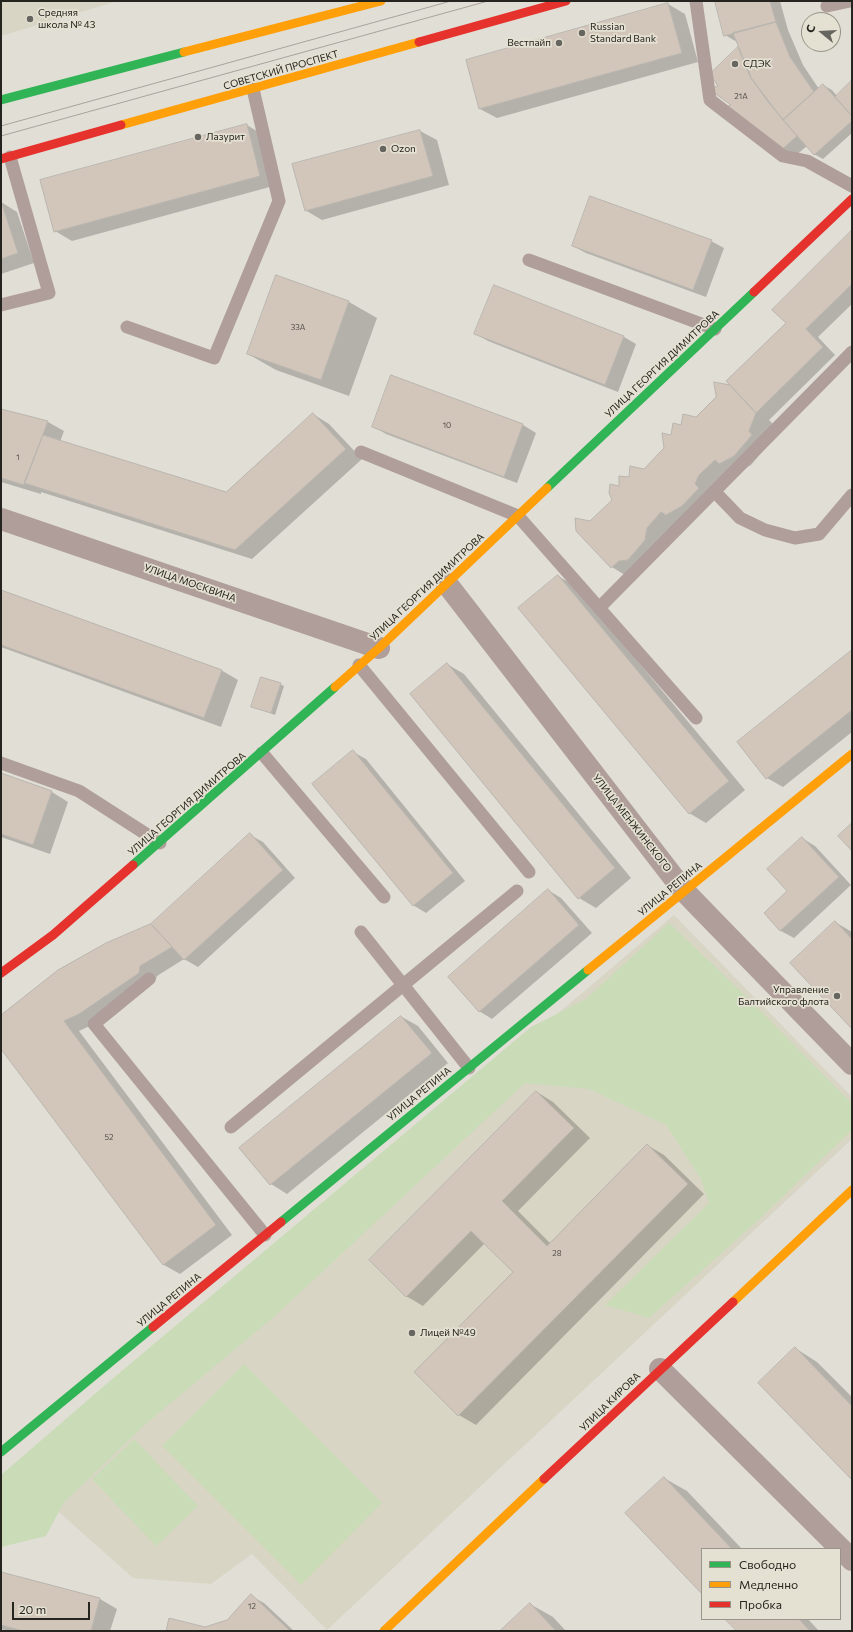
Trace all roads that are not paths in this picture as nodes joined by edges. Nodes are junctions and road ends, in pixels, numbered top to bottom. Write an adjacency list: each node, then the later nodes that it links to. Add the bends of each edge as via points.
1 (381, 1): 7 (street)
2 (566, 1): 6 (street, СОВЕТСКИЙ ПРОСПЕКТ)
3 (696, 1): 9 (lane, via 710,100 783,156 807,161)
4 (850, 1): 5 (lane)
5 (827, 6)
6 (253, 89): 8 (street, СОВЕТСКИЙ ПРОСПЕКТ); 13 (lane, via 279,201 214,358)
7 (1, 100)
8 (6, 158): 12 (lane, via 49,293)
9 (852, 186)
10 (852, 199): 14 (street, УЛИЦА ГЕОРГИЯ ДИМИТРОВА)
11 (529, 260): 14 (lane)
12 (1, 305)
13 (127, 327)
14 (715, 330): 19 (street, УЛИЦА ГЕОРГИЯ ДИМИТРОВА)
15 (852, 352): 17 (lane)
16 (361, 452): 19 (lane)
17 (715, 492): 18 (lane, via 740,518 765,530 795,538 819,534); 22 (lane)
18 (852, 496)
19 (518, 516): 21 (street, УЛИЦА ГЕОРГИЯ ДИМИТРОВА); 22 (lane)
20 (1, 519): 23 (street, УЛИЦА МОСКВИНА)
21 (447, 584): 23 (street, УЛИЦА ГЕОРГИЯ ДИМИТРОВА); 32 (street, УЛИЦА МЕНЖИНСКОГО)
22 (599, 608): 25 (lane)
23 (379, 648): 24 (street, УЛИЦА ГЕОРГИЯ ДИМИТРОВА)
24 (359, 665): 26 (street, УЛИЦА ГЕОРГИЯ ДИМИТРОВА); 30 (lane)
25 (696, 718)
26 (262, 753): 29 (street, УЛИЦА ГЕОРГИЯ ДИМИТРОВА); 33 (lane)
27 (852, 754): 32 (street, УЛИЦА РЕПИНА)
28 (1, 763): 29 (lane, via 79,791)
29 (160, 843): 35 (street, УЛИЦА ГЕОРГИЯ ДИМИТРОВА, via 53,936)
30 (529, 872)
31 (517, 891): 37 (lane)
32 (684, 891): 38 (street, УЛИЦА МЕНЖИНСКОГО); 39 (street, УЛИЦА РЕПИНА)
33 (384, 897)
34 (361, 932): 37 (lane)
35 (1, 973)
36 (149, 979): 42 (lane, via 94,1024)
37 (403, 985): 39 (lane); 40 (lane)
38 (852, 1064)
39 (469, 1068): 42 (street, УЛИЦА РЕПИНА)
40 (231, 1127)
41 (852, 1190): 43 (street, УЛИЦА КИРОВА)
42 (265, 1235): 44 (street, УЛИЦА РЕПИНА)
43 (660, 1369): 45 (street); 48 (street, УЛИЦА КИРОВА)
44 (1, 1452)
45 (840, 1548)
46 (841, 1549): 47 (street)
47 (852, 1560)
48 (384, 1631)

